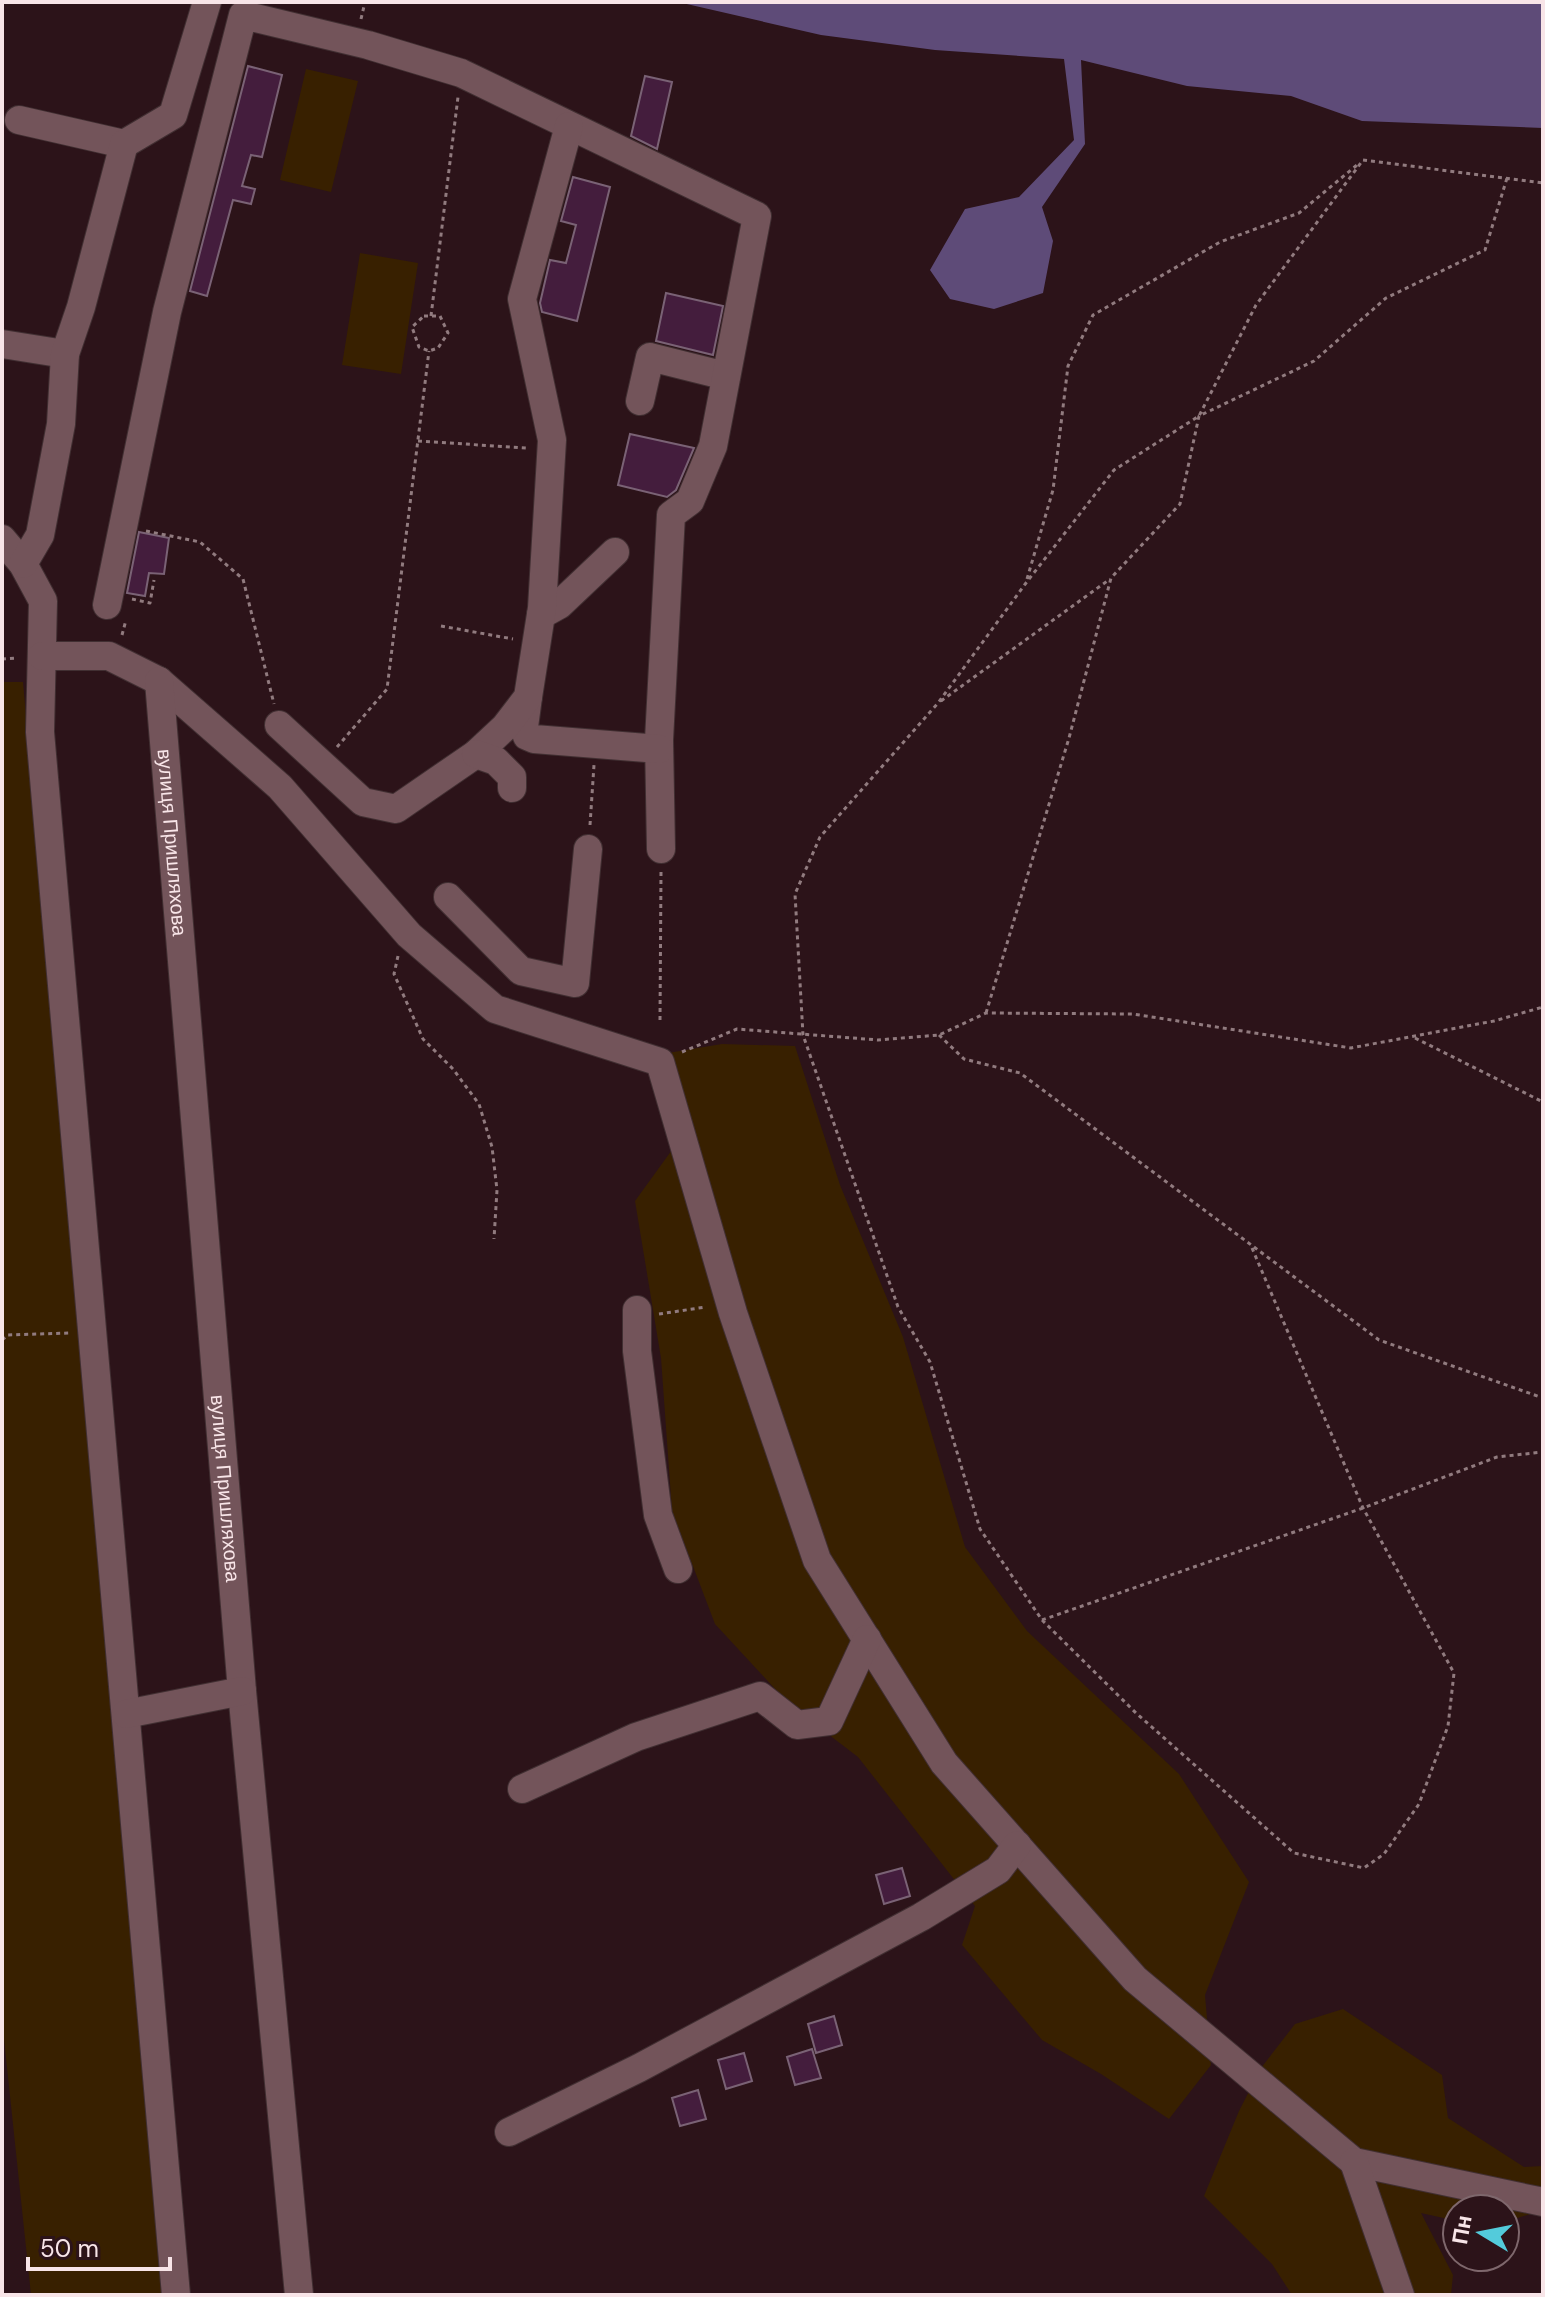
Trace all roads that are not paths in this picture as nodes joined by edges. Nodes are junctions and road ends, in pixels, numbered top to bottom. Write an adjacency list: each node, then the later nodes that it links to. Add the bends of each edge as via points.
1 (207, 2): 4 (street, via 173,115)
2 (19, 120): 4 (street)
3 (569, 126): 7 (street, via 757,216); 12 (street, via 461,73 243,15 167,312); 13 (street, via 522,299 552,440)
4 (124, 144): 6 (street)
5 (2, 344): 6 (street)
6 (65, 354): 11 (street, via 61,424 40,535)
7 (726, 376): 8 (street, via 650,357); 18 (street, via 713,446 690,501 671,515)
8 (640, 401)
9 (2, 539): 11 (street)
10 (615, 552): 13 (street, via 559,605)
11 (23, 564): 14 (street, via 43,601)
12 (107, 605)
13 (541, 615): 16 (street)
14 (42, 656): 15 (street, via 109,656); 30 (street, via 40,732)
15 (159, 681): 21 (street); 29 (street, вулиця Пришляхова)
16 (528, 697): 18 (street, via 524,727 534,739); 19 (street)
17 (279, 725): 20 (street)
18 (659, 749): 24 (street)
19 (476, 754): 20 (street, via 396,809 363,802); 22 (street, via 496,761 512,777)
20 (316, 759): 21 (street)
21 (280, 787): 28 (street, via 409,935 495,1009 660,1062 731,1305 817,1560)
22 (512, 788)
23 (588, 849): 25 (street, via 575,983 521,971)
24 (661, 849)
25 (448, 897)
26 (637, 1317): 27 (street, via 658,1515)
27 (678, 1569)
28 (867, 1639): 31 (street, via 829,1721 797,1725 760,1696 636,1737); 32 (street, via 944,1763)
29 (242, 1691): 30 (street); 37 (street, вулиця Пришляхова)
30 (126, 1714): 36 (street)
31 (522, 1789)
32 (1017, 1845): 33 (street, via 998,1870 921,1917); 34 (street, via 1135,1979)
33 (509, 2132)
34 (1354, 2162): 35 (street); 38 (street)
35 (1543, 2202)
36 (176, 2295)
37 (299, 2295)
38 (1400, 2295)

